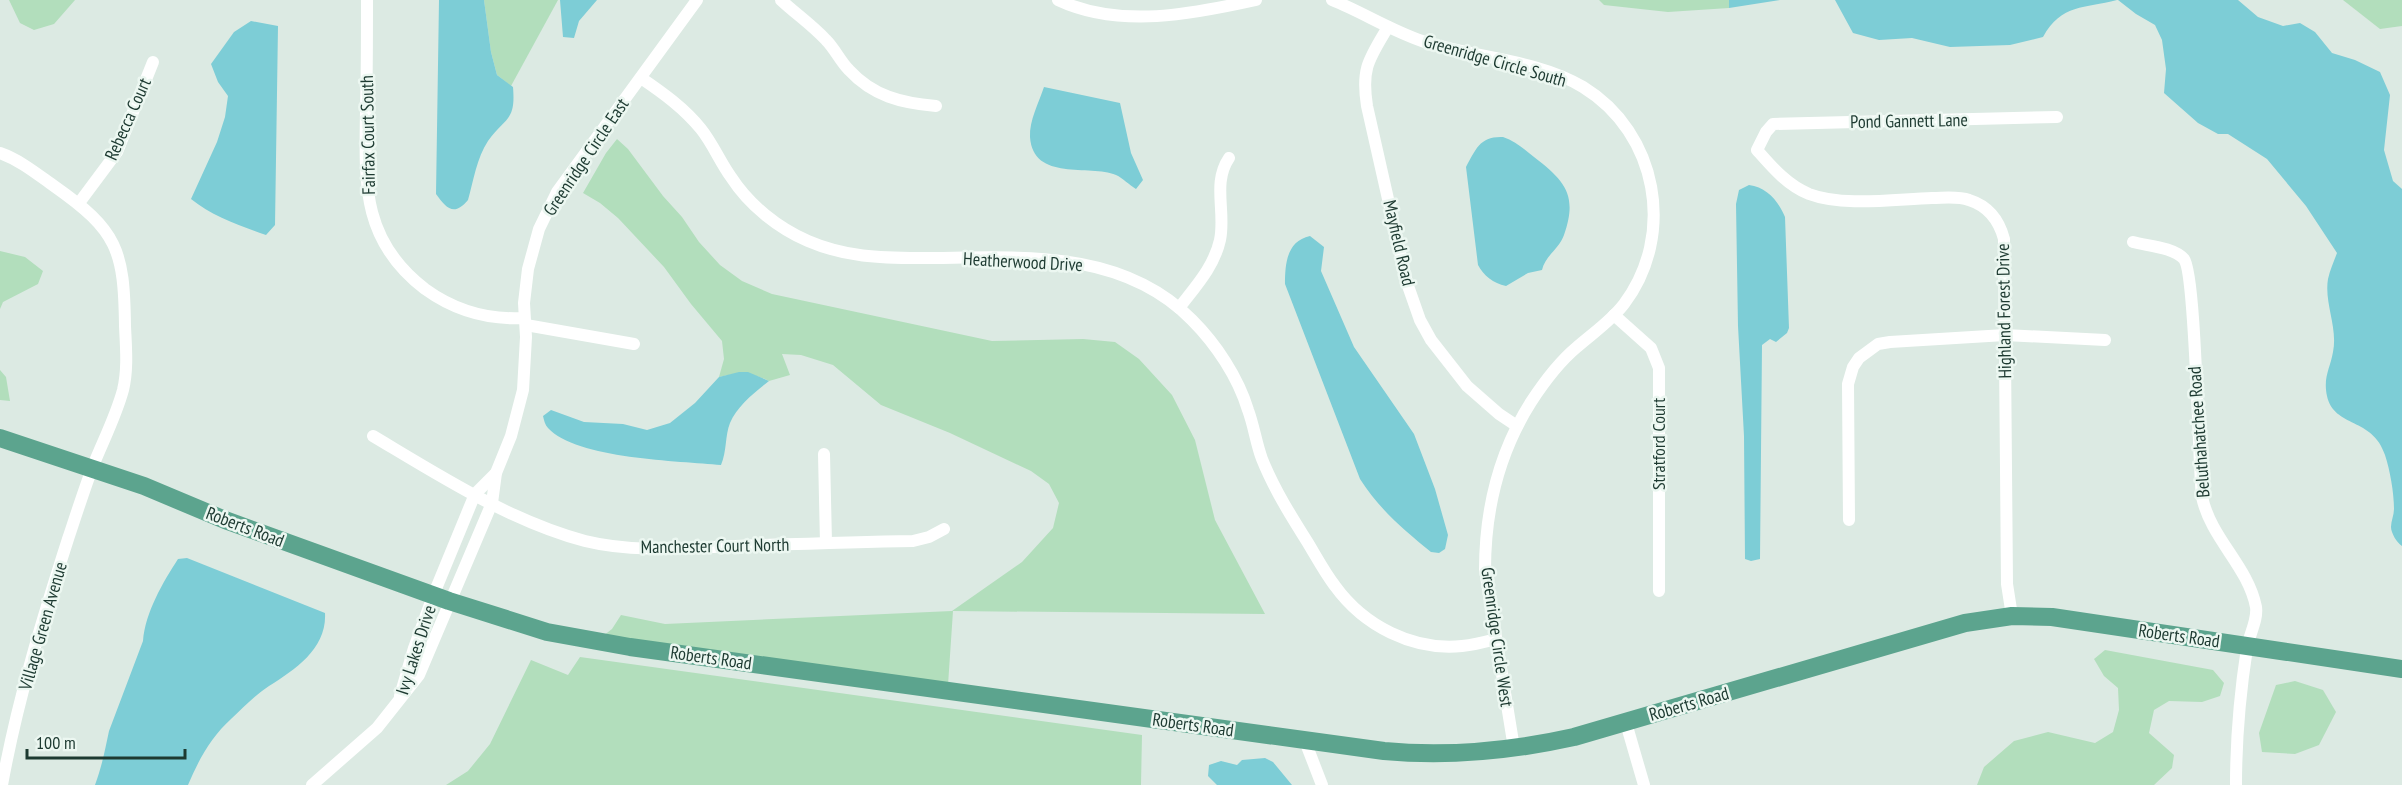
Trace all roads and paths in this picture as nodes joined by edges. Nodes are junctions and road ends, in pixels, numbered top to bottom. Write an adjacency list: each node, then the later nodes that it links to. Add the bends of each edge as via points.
1 (368, 0): 19 (street, Fairfax Court South, via 365,178 380,236 406,272 445,302 496,318)
2 (697, 0): 9 (street, Greenridge Circle East)
3 (781, 0): 10 (street, via 810,24 868,87 901,102)
4 (1058, 0): 5 (street, via 1098,13 1142,16)
5 (1257, 0)
6 (1332, 0): 7 (street, Greenridge Circle South)
7 (1388, 27): 18 (street, Greenridge Circle South, via 1455,51 1568,79 1617,116 1636,143 1648,173 1654,226 1641,277); 23 (street, Mayfield Road, via 1368,62 1364,84 1414,306 1431,340 1453,370 1482,401)
8 (153, 62): 15 (street, Rebecca Court, via 117,152)
9 (642, 78): 17 (street, Heatherwood Drive, via 690,116 733,181 759,209 808,241 871,258 1039,259 1079,263 1139,282); 19 (street, Greenridge Circle East, via 547,210 528,269)
10 (936, 106)
11 (2057, 117): 12 (street, Pond Gannett Lane, via 1773,124)
12 (1766, 132): 20 (street, Highland Forest Drive, via 1757,150 1779,174 1808,193 1836,200 1960,198 1988,211 1997,220 2004,239)
13 (0, 153): 15 (street, Village Green Avenue, via 22,163)
14 (1229, 158): 17 (street, via 1219,183 1222,226 1216,253 1203,278)
15 (79, 204): 27 (street, Village Green Avenue, via 111,239 124,282 126,371)
16 (2133, 242): 38 (street, Beluthahatchee Road, via 2178,254 2190,271 2202,497 2211,526 2253,596 2256,611)
17 (1179, 308): 37 (street, Heatherwood Drive, via 1226,363 1248,410 1270,478 1347,601 1378,626 1412,641 1454,646)
18 (1614, 315): 23 (street, Greenridge Circle West, via 1561,363); 34 (street, Stratford Court, via 1651,348 1659,368)
19 (525, 321): 22 (street, Fairfax Court South); 28 (street, Greenridge Circle East, via 523,390)
20 (2005, 334): 21 (street); 31 (street, via 1890,342 1878,344 1859,358 1848,384); 36 (street, Highland Forest Drive, via 2007,584)
21 (2105, 340)
22 (634, 344)
23 (1517, 426): 37 (street, Greenridge Circle West, via 1496,477 1488,516 1485,570)
24 (373, 436): 29 (street, Manchester Court North)
25 (0, 438): 27 (main road, Roberts Road)
26 (824, 454): 33 (street)
27 (92, 469): 35 (main road, Roberts Road); 43 (street, Village Green Avenue, via 31,666)
28 (496, 473): 29 (street, Greenridge Circle East); 30 (street, Greenridge Circle East)
29 (475, 494): 30 (street, Manchester Court North); 35 (street, Greenridge Circle East)
30 (492, 503): 33 (street, Manchester Court North, via 556,532 609,545 663,549); 35 (street, Greenridge Circle East)
31 (1849, 520)
32 (944, 529): 33 (street, Manchester Court North, via 913,541)
33 (826, 543)
34 (1659, 591)
35 (441, 599): 41 (main road, Roberts Road, via 548,632 630,646); 44 (street, Ivy Lakes Drive, via 408,665 398,703 368,737)
36 (2012, 616): 38 (main road, Roberts Road, via 2052,617); 40 (main road, Roberts Road, via 1965,623)
37 (1496, 639): 42 (street, Greenridge Circle West)
38 (2248, 646): 39 (main road, Roberts Road); 47 (street, Beluthahatchee Road)
39 (2402, 669)
40 (1626, 723): 42 (main road, Roberts Road); 46 (street)
41 (1305, 741): 42 (main road, Roberts Road, via 1438,754); 45 (street)
42 (1514, 748)
43 (2, 785)
44 (312, 785)
45 (1322, 785)
46 (1644, 785)
47 (2236, 785)

